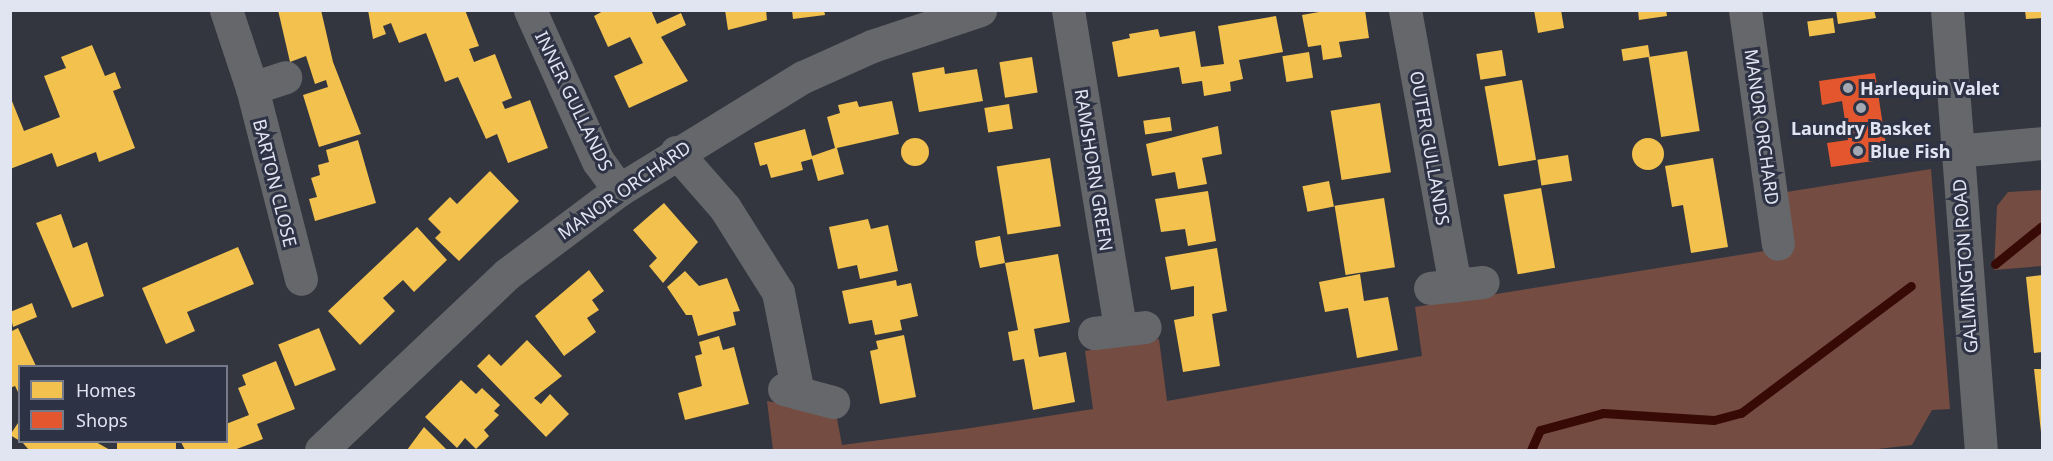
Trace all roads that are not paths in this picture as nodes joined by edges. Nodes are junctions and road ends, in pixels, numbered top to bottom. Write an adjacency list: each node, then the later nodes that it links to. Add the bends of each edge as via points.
1 (226, 10): 9 (street, BARTON CLOSE)
2 (530, 10): 13 (street, INNER GULLANDS, via 598,161)
3 (980, 10): 12 (street, MANOR ORCHARD, via 872,46 803,77)
4 (1068, 10): 17 (street, RAMSHORN GREEN)
5 (1406, 10): 16 (street, OUTER GULLANDS)
6 (1745, 10): 14 (street, MANOR ORCHARD)
7 (1947, 10): 11 (street, GALMINGTON ROAD)
8 (285, 77): 9 (street)
9 (252, 88): 15 (street, BARTON CLOSE)
10 (2043, 143): 11 (street)
11 (1956, 151): 20 (street, GALMINGTON ROAD)
12 (676, 152): 13 (street, MANOR ORCHARD); 18 (street, via 724,208 778,292 791,391)
13 (619, 190): 19 (street, MANOR ORCHARD, via 507,274)
14 (1778, 244)
15 (300, 279)
16 (1456, 285)
17 (1120, 330)
18 (833, 402)
19 (321, 450)
20 (1981, 450)

